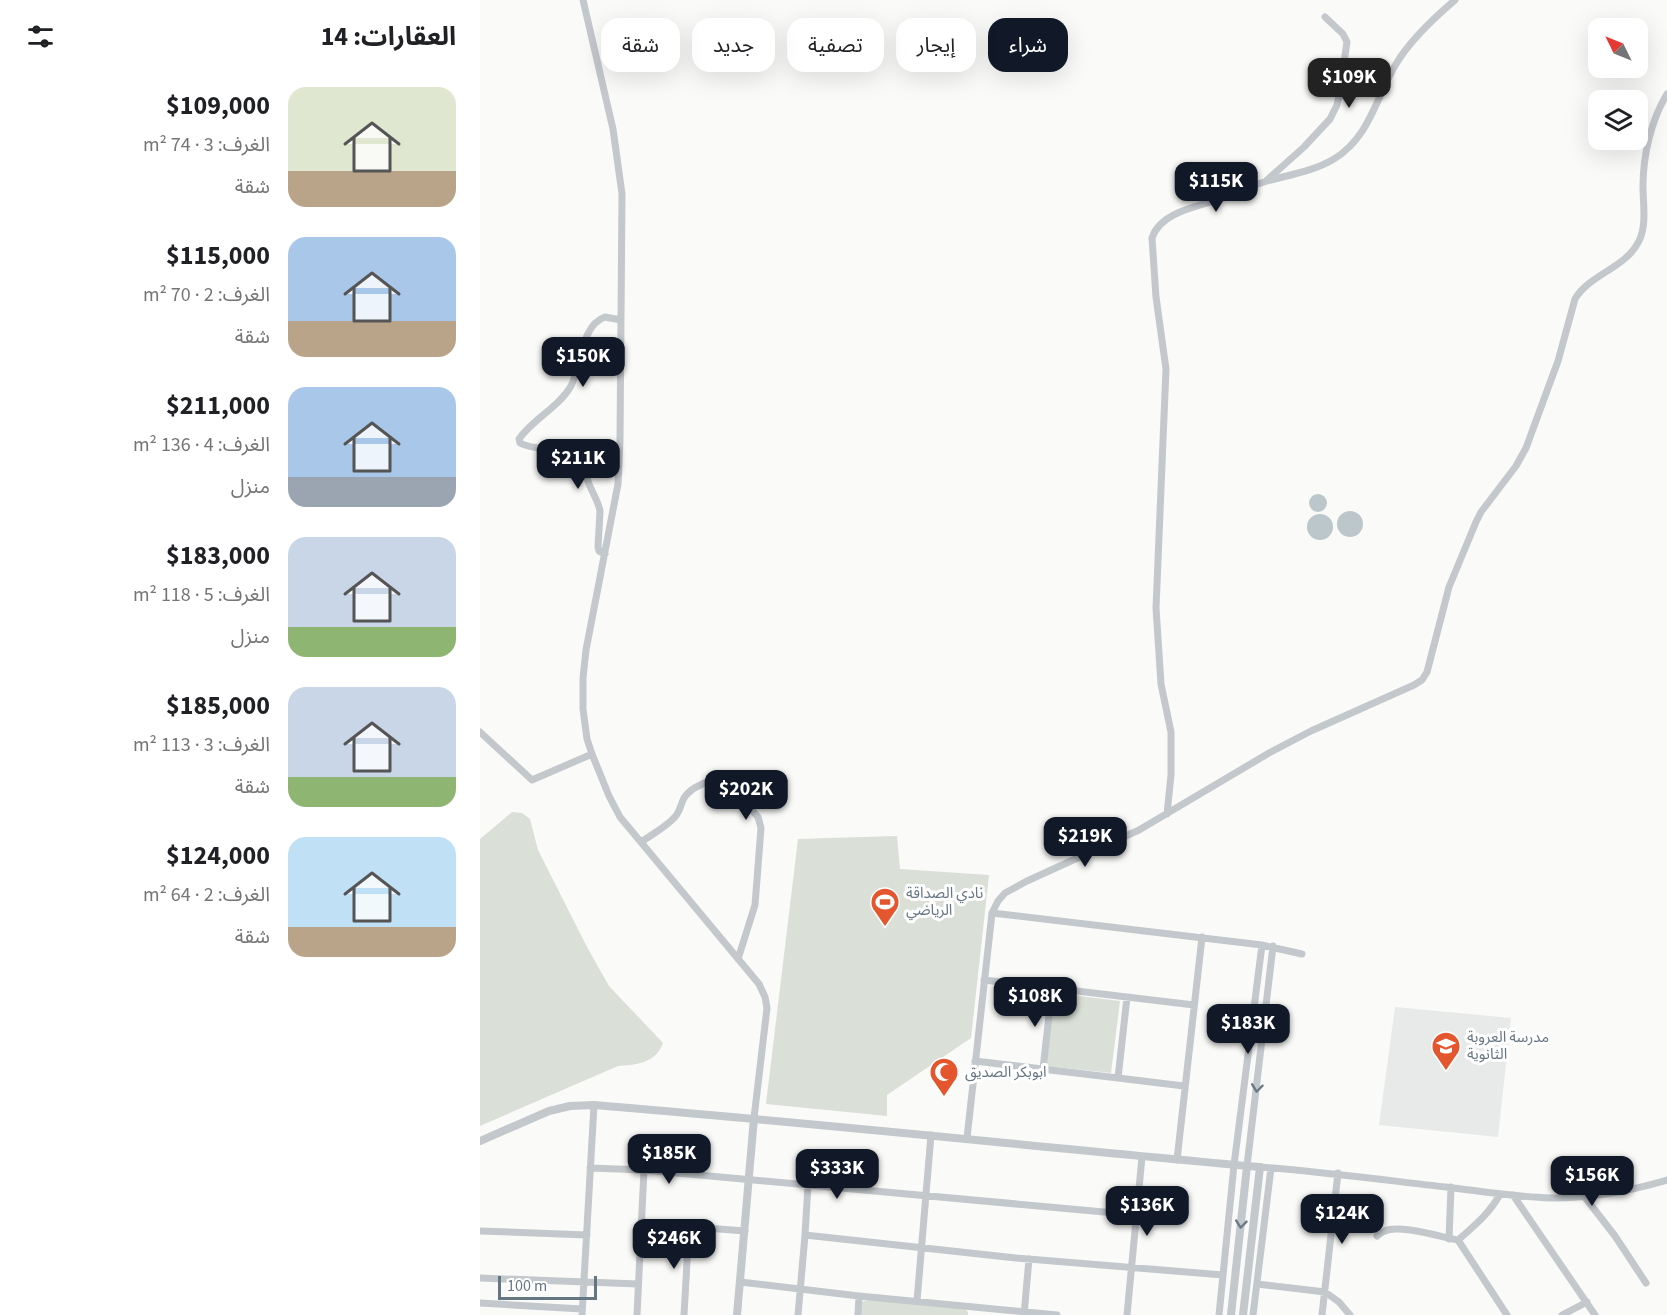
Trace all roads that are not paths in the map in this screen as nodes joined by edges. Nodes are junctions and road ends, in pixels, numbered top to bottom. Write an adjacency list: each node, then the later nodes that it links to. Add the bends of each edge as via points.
1 (584, 0): 6 (street, via 613,129 622,194)
2 (1455, 0): 5 (street, via 1396,63 1365,127 1345,150 1319,166)
3 (1325, 17): 5 (street, via 1347,42 1337,105 1318,133)
4 (1667, 94): 10 (street, via 1647,151 1640,239 1627,257 1591,281 1575,299 1527,448 1481,512 1449,587 1424,677 1290,741)
5 (1265, 182): 10 (street, via 1177,213 1160,224 1152,238 1167,369 1155,608 1161,684 1171,732)
6 (621, 320): 7 (street, via 618,484); 7 (street, via 605,317 595,323 572,384 519,441 528,447 579,460 599,506 598,547)
7 (605, 554): 9 (street, via 583,678 583,709)
8 (480, 732): 9 (street, via 532,780)
9 (592, 754): 11 (street, via 620,817)
10 (1167, 814): 12 (street, via 1005,893)
11 (641, 842): 17 (street); 17 (street, via 672,820 696,786 722,778 758,817 761,828 755,905)
12 (992, 913): 13 (street); 18 (street)
13 (1202, 937): 14 (street); 21 (street)
14 (1262, 945): 15 (street); 33 (street)
15 (1273, 946): 16 (street); 34 (street, one-way to 34)
16 (1302, 954)
17 (738, 959): 27 (street, via 759,984 767,1008)
18 (984, 980): 19 (street); 22 (street)
19 (1052, 989): 20 (street); 23 (street)
20 (1127, 997): 21 (street); 24 (street)
21 (1194, 1005): 25 (street)
22 (975, 1061): 23 (street); 29 (street)
23 (1043, 1069): 24 (street)
24 (1118, 1078): 25 (street)
25 (1185, 1086): 32 (street)
26 (594, 1105): 27 (street); 30 (street, via 549,1111); 36 (street)
27 (754, 1118): 28 (street); 40 (street)
28 (931, 1135): 29 (street); 46 (street)
29 (968, 1138): 31 (street)
30 (480, 1141)
31 (1142, 1157): 32 (street); 48 (street)
32 (1177, 1160): 33 (street)
33 (1234, 1165): 34 (street); 61 (street)
34 (1247, 1166): 35 (street); 85 (street, one-way to 85)
35 (1260, 1167): 37 (street); 86 (street)
36 (590, 1168): 38 (street); 53 (street)
37 (1271, 1168): 39 (street); 67 (street)
38 (644, 1170): 40 (street); 49 (street)
39 (1338, 1173): 43 (street); 69 (street)
40 (750, 1180): 42 (street); 52 (street)
41 (1667, 1180): 47 (street)
42 (808, 1185): 46 (street); 54 (street)
43 (1451, 1187): 44 (street); 56 (street)
44 (1500, 1194): 45 (street); 57 (street, via 1486,1215)
45 (1513, 1195): 47 (street); 72 (street)
46 (927, 1196): 48 (street); 58 (street)
47 (1584, 1196): 65 (street)
48 (1137, 1215): 60 (street)
49 (642, 1223): 50 (street); 66 (street)
50 (689, 1227): 52 (street); 78 (street)
51 (480, 1231): 53 (street)
52 (745, 1231): 64 (street)
53 (587, 1235): 63 (street)
54 (805, 1235): 58 (street); 68 (street)
55 (1377, 1236): 56 (street, via 1394,1228)
56 (1449, 1239): 57 (street)
57 (1458, 1240): 90 (street)
58 (922, 1247): 59 (street); 71 (street)
59 (1029, 1259): 60 (street); 76 (street)
60 (1132, 1267): 61 (street); 83 (street)
61 (1223, 1275): 84 (street)
62 (480, 1278): 63 (street)
63 (584, 1282): 66 (street); 75 (street)
64 (740, 1282): 68 (street); 79 (street)
65 (1646, 1283)
66 (638, 1284): 77 (street)
67 (1257, 1284): 69 (street); 87 (street)
68 (800, 1289): 70 (street); 80 (street)
69 (1325, 1292): 88 (street); 89 (street)
70 (859, 1296): 71 (street); 81 (street)
71 (917, 1301): 74 (street)
72 (1587, 1302): 91 (street); 92 (street)
73 (480, 1303): 75 (street)
74 (974, 1311): 76 (street)
75 (582, 1312)
76 (1024, 1314): 82 (street)
77 (637, 1315)
78 (684, 1315)
79 (737, 1315)
80 (798, 1315)
81 (858, 1315)
82 (1057, 1315)
83 (1127, 1315)
84 (1219, 1315)
85 (1231, 1315)
86 (1243, 1315)
87 (1253, 1315)
88 (1322, 1315)
89 (1350, 1315)
90 (1507, 1315)
91 (1562, 1315)
92 (1595, 1315)

